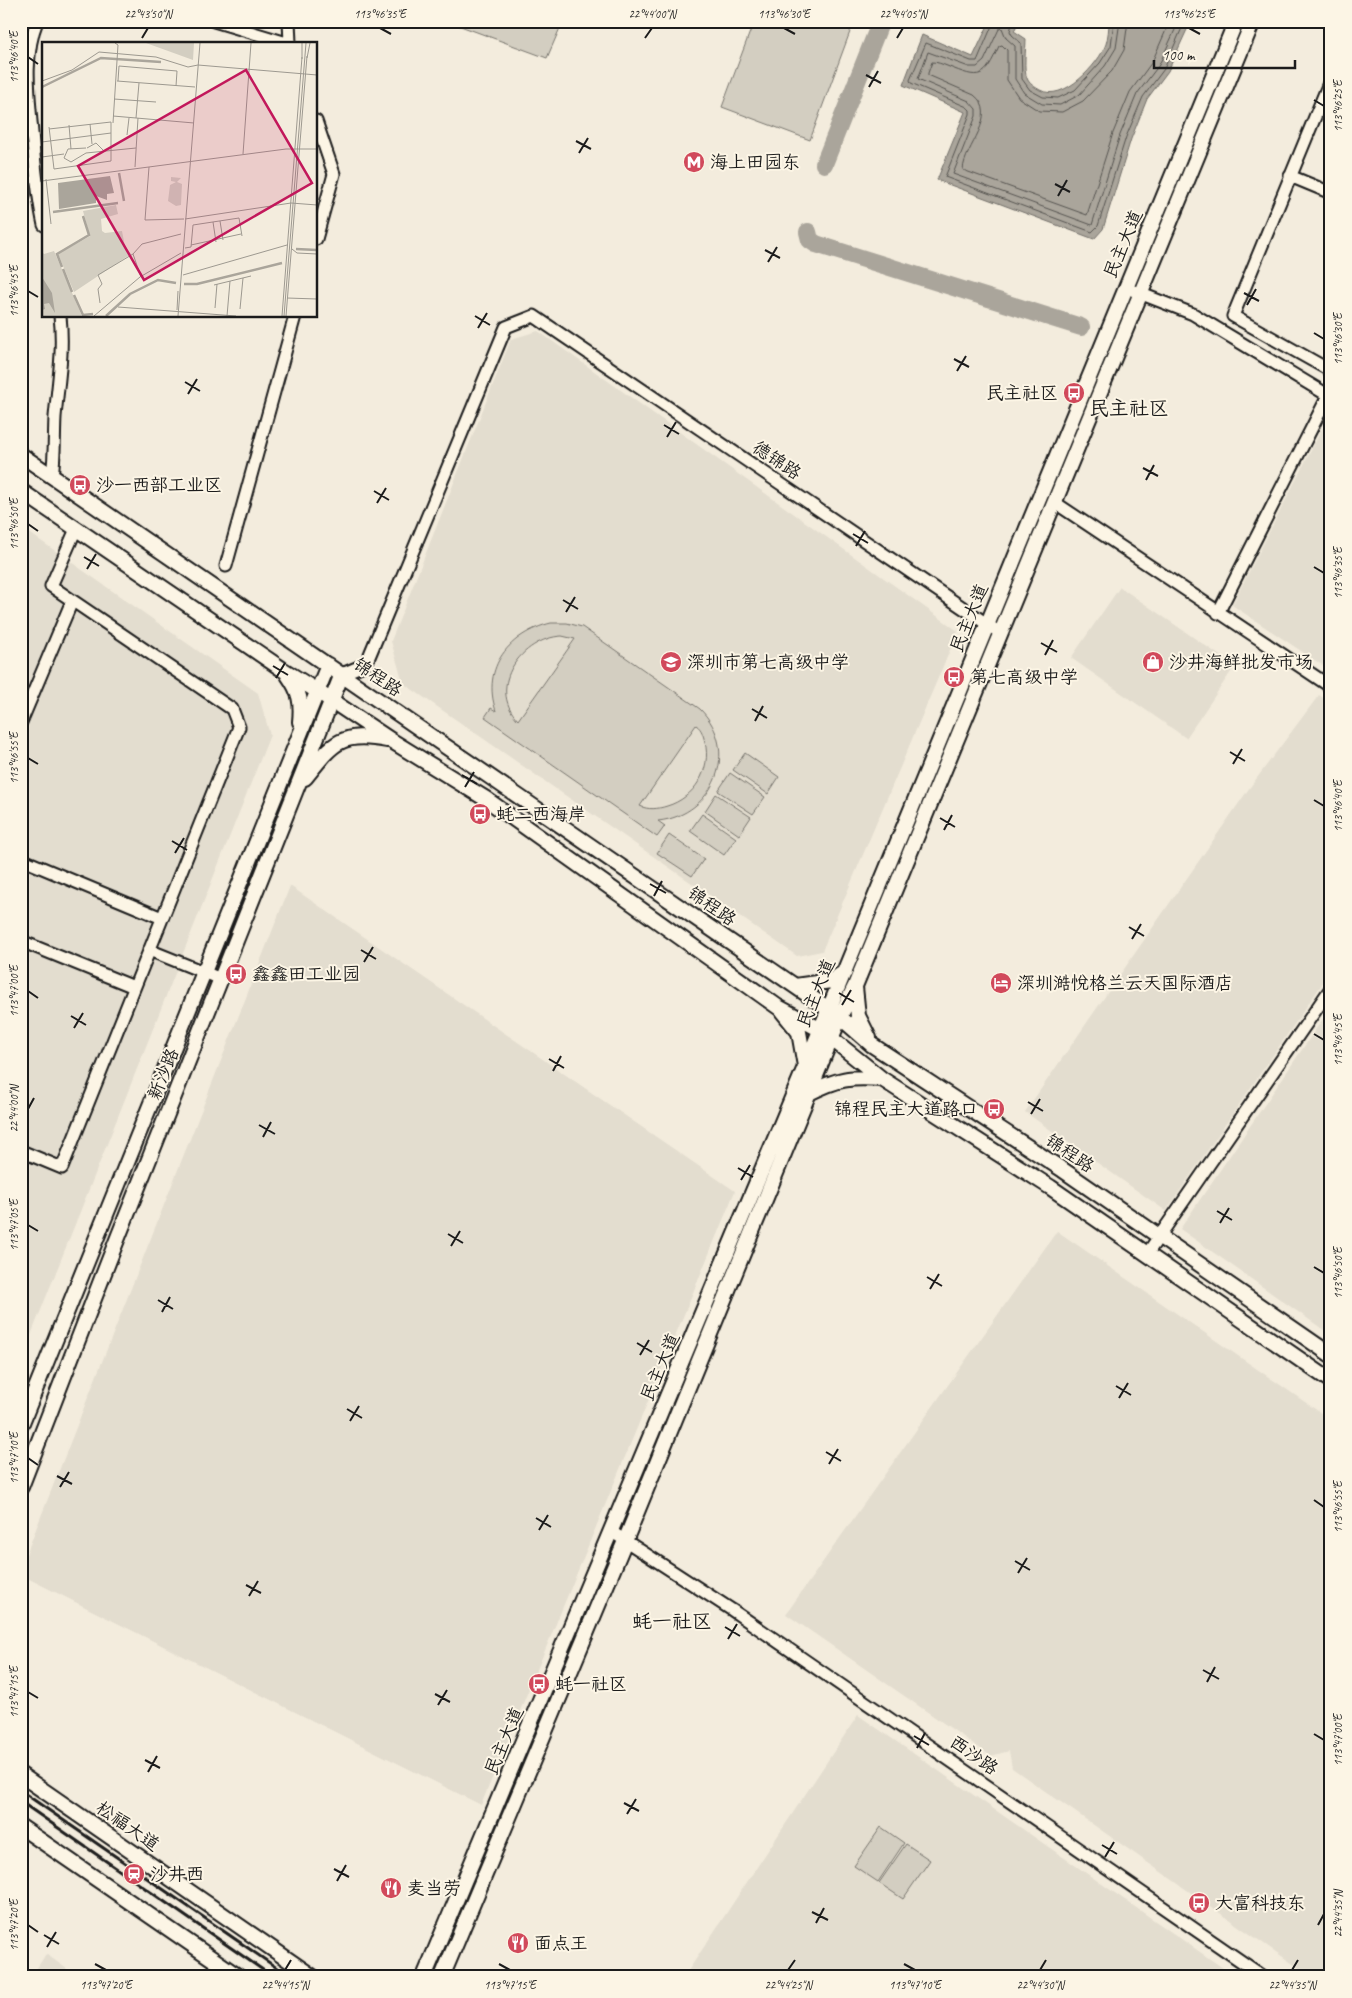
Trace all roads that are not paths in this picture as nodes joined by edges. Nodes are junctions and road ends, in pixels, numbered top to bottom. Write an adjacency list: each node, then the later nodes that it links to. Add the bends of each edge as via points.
1 (36, 21): 12 (street, via 28,55 36,183)
2 (214, 21): 6 (street)
3 (290, 21): 7 (street)
4 (1236, 21): 14 (main road, 民主大道)
5 (1253, 21): 15 (main road, 民主大道)
6 (287, 42)
7 (290, 42)
8 (1331, 78): 10 (street)
9 (318, 126): 13 (street, via 334,174)
10 (1290, 176): 11 (street); 18 (street, via 1234,316)
11 (1331, 193)
12 (42, 214)
13 (318, 232)
14 (1126, 288): 15 (street); 28 (main road, 民主大道)
15 (1140, 294): 19 (street, via 1193,314); 23 (main road, 民主大道)
16 (60, 318): 21 (street, via 61,361)
17 (294, 318): 25 (street)
18 (1331, 371)
19 (1330, 394): 27 (street)
20 (21, 454): 21 (main road, 锦程路)
21 (52, 476): 30 (main road, 锦程路)
22 (21, 491): 24 (main road)
23 (1054, 502): 27 (street); 29 (main road, 民主大道)
24 (76, 529): 26 (street, via 51,586); 31 (main road)
25 (226, 566)
26 (72, 601): 36 (street); 41 (street, via 232,709 239,727)
27 (1218, 613): 33 (street)
28 (987, 625): 29 (street, 德锦路); 32 (street, 德锦路, via 534,316 506,327 366,664); 45 (main road, 民主大道)
29 (1000, 633): 48 (main road, 民主大道)
30 (328, 665): 32 (main road, 锦程路); 34 (main road, 新沙路)
31 (284, 671): 34 (main road); 37 (main road, via 297,688 302,706)
32 (342, 674): 35 (main road, 新沙路); 47 (main road, 锦程路)
33 (1331, 687)
34 (317, 691): 35 (main road); 37 (main road, 新沙路)
35 (332, 700): 38 (main road); 39 (main road, 新沙路)
36 (21, 722)
37 (298, 738): 44 (main road, 新沙路)
38 (392, 741): 39 (main road, via 365,736 349,738 327,750); 51 (main road, via 486,799)
39 (296, 790): 46 (main road, 新沙路)
40 (21, 859): 41 (street)
41 (162, 918): 43 (street)
42 (21, 941): 49 (street)
43 (149, 950): 44 (street); 49 (street)
44 (204, 972): 46 (street); 63 (main road, 新沙路)
45 (845, 972): 47 (main road, via 831,981); 52 (main road, 民主大道)
46 (221, 979): 64 (main road, 新沙路)
47 (795, 986): 52 (main road, 锦程路)
48 (855, 986): 52 (main road, 民主大道); 54 (main road, via 858,1016)
49 (134, 987): 58 (street, via 62,1168)
50 (1331, 988): 59 (street)
51 (778, 1007): 53 (main road); 55 (main road, via 798,1032)
52 (835, 1013): 53 (main road, 民主大道); 54 (main road, 锦程路)
53 (827, 1033): 55 (main road, 民主大道); 56 (main road); 57 (main road, 民主大道)
54 (872, 1045): 59 (main road, 锦程路)
55 (806, 1067): 65 (main road, 民主大道)
56 (882, 1079): 57 (main road, via 851,1077 832,1081); 60 (main road)
57 (809, 1093): 66 (main road, 民主大道)
58 (21, 1151)
59 (1159, 1236): 60 (street); 61 (main road, 锦程路)
60 (1147, 1254): 62 (main road)
61 (1331, 1355)
62 (1331, 1381)
63 (21, 1425)
64 (21, 1487)
65 (612, 1532): 66 (street, 西沙路); 71 (main road, 民主大道)
66 (625, 1541): 72 (main road, 民主大道); 73 (street, 西沙路, via 740,1615)
67 (21, 1775): 70 (main road, 松福大道)
68 (21, 1827): 69 (main road)
69 (239, 1977)
70 (313, 1977)
71 (424, 1977)
72 (442, 1977)
73 (1264, 1977)

